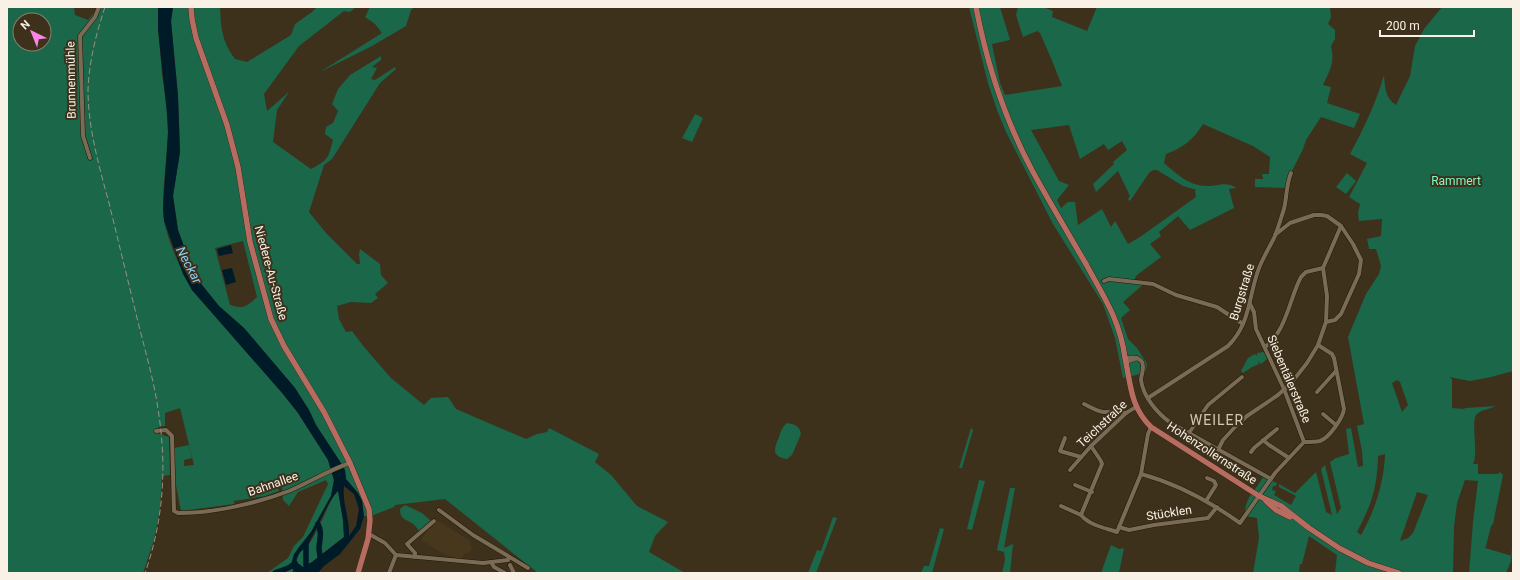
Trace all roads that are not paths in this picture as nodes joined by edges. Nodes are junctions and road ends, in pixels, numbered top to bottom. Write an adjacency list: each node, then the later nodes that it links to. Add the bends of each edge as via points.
1 (99, 7): 4 (street, Brunnenmühle, via 80,36 83,136)
2 (191, 7): 38 (main road, Niedere-Au-Straße, via 194,31 234,153 251,247 271,320 278,337 324,412)
3 (976, 7): 15 (main road, Hohenzollernstraße, via 990,66 1011,128 1107,302 1120,335)
4 (90, 158)
5 (1291, 173): 7 (street, Burgstraße)
6 (1341, 226): 7 (street, via 1327,216 1314,215 1290,223); 8 (street); 11 (street, via 1361,260 1361,268 1341,314 1335,320)
7 (1275, 235): 10 (street, Burgstraße, via 1258,269)
8 (1323, 268): 11 (street, via 1327,296); 14 (street, via 1306,272 1302,277 1285,318)
9 (1104, 281): 12 (street, via 1109,279 1153,284 1176,295 1217,307)
10 (1250, 304): 12 (street, Burgstraße); 14 (street, Siebentälerstraße, via 1254,312 1256,329)
11 (1326, 322): 13 (street)
12 (1243, 324): 20 (street, Burgstraße, via 1228,346)
13 (1318, 345): 16 (street, via 1332,354); 18 (street, via 1307,363)
14 (1265, 347): 18 (street, Siebentälerstraße)
15 (1126, 360): 20 (street, via 1137,358 1142,361 1144,365 1141,381); 22 (main road, Hohenzollernstraße, via 1129,384)
16 (1336, 371): 19 (street); 25 (street, via 1344,409)
17 (1242, 377): 29 (street, via 1208,405)
18 (1284, 389): 32 (street, Siebentälerstraße); 34 (street, via 1236,426)
19 (1317, 392)
20 (1148, 398): 29 (street, via 1160,416)
21 (1084, 404): 23 (street, via 1102,412)
22 (1136, 406): 23 (street, Teichstraße); 26 (main road, Hohenzollernstraße)
23 (1126, 413): 33 (street, Teichstraße)
24 (1323, 414): 25 (street)
25 (1336, 425): 32 (street, via 1324,439)
26 (1151, 427): 40 (street); 45 (main road, Hohenzollernstraße)
27 (1277, 429): 31 (street)
28 (156, 431): 38 (street, Bahnallee, via 166,430 172,436 175,512 204,511 263,500)
29 (1189, 433): 34 (street)
30 (1065, 438): 36 (street, Teichstraße, via 1060,451)
31 (1263, 440): 35 (street); 37 (street)
32 (1304, 442): 37 (street, Siebentälerstraße)
33 (1090, 446): 36 (street, Teichstraße); 44 (street, via 1102,464)
34 (1218, 450): 42 (street)
35 (1251, 452)
36 (1081, 457): 39 (street, Teichstraße)
37 (1289, 458): 42 (street, Siebentälerstraße)
38 (348, 464): 53 (main road, Niedere-Au-Straße, via 369,510)
39 (1070, 470)
40 (1141, 474): 46 (street, via 1179,487); 52 (street)
41 (1207, 478): 46 (street, via 1216,485)
42 (1271, 479): 45 (street, Siebentälerstraße)
43 (1075, 485): 44 (street)
44 (1092, 492): 50 (street)
45 (1262, 498): 48 (street, Siebentälerstraße, via 1240,524); 64 (main road, Hohenzollernstraße, via 1276,510 1352,555)
46 (1206, 501): 48 (street)
47 (1061, 506): 50 (street)
48 (1217, 507): 52 (street, Stücklen, via 1208,518 1129,530)
49 (439, 510): 56 (street)
50 (1082, 515): 52 (street, via 1085,520 1117,532)
51 (434, 521): 55 (street, via 407,544)
52 (1119, 527)
53 (369, 534): 54 (street, via 385,543); 60 (main road, Niedere-Au-Straße)
54 (396, 554): 55 (street); 61 (street)
55 (416, 557): 57 (street)
56 (509, 557): 57 (street, via 508,560); 59 (street)
57 (491, 562): 62 (street, via 494,567)
58 (510, 565): 63 (street)
59 (528, 568)
60 (358, 573)
61 (390, 573)
62 (505, 573)
63 (514, 573)
64 (1399, 573)

